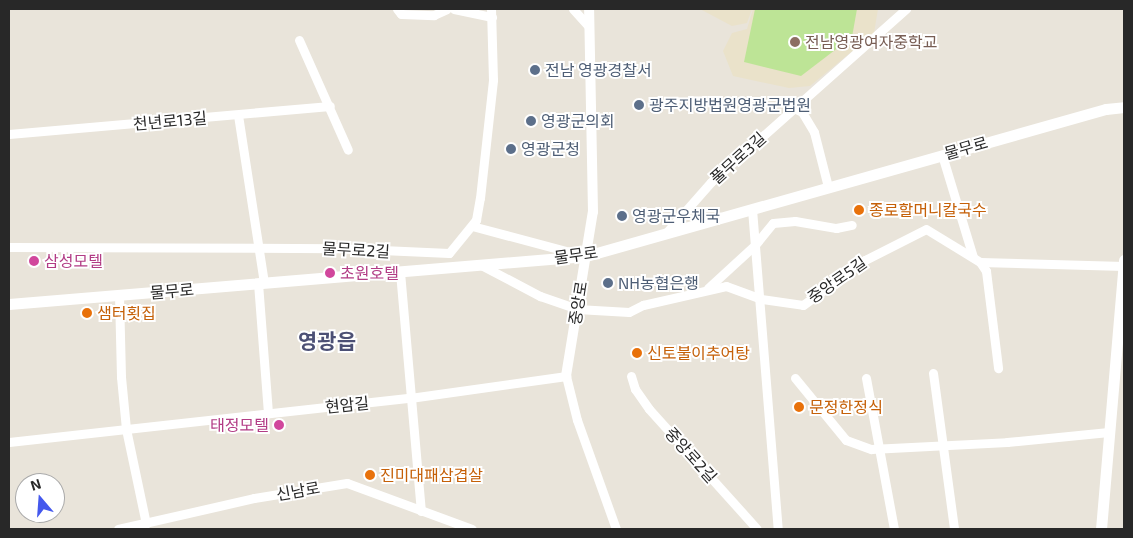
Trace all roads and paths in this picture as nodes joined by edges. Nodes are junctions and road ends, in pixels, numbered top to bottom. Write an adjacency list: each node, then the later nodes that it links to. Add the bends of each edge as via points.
1 (397, 9): 2 (street, via 401,14 434,15)
2 (447, 9)
3 (454, 9): 7 (street)
4 (573, 9): 8 (street)
5 (589, 9): 8 (street, 중앙로)
6 (906, 9): 12 (street, 풀무로3길)
7 (493, 11): 20 (street, 물무로2길, via 493,80 480,198)
8 (589, 27): 25 (street, 중앙로, via 593,212)
9 (299, 40): 10 (street)
10 (330, 106): 13 (street, 천년로13길); 15 (street)
11 (1124, 107): 16 (main road, 물무로, via 1106,109)
12 (794, 108): 17 (street, via 802,112 814,132); 21 (street, 풀무로3길, via 711,182)
13 (238, 115): 14 (street, 천년로13길); 24 (street)
14 (9, 134)
15 (348, 150)
16 (942, 155): 17 (main road, 물무로); 26 (street)
17 (828, 187): 18 (main road, 물무로)
18 (752, 209): 21 (main road, 물무로); 22 (street)
19 (852, 225): 22 (street, via 836,228 795,221 773,223)
20 (472, 226): 24 (street, 물무로2길, via 449,252); 25 (street)
21 (666, 233): 25 (main road, 물무로)
22 (756, 245): 32 (street); 34 (street)
23 (9, 247): 24 (street, 물무로2길)
24 (258, 248): 31 (street)
25 (586, 256): 28 (main road, 물무로); 36 (street, 중앙로)
26 (977, 260): 29 (street); 34 (street, 중앙로5길, via 926,229 865,260 803,304); 38 (street, via 986,271)
27 (1124, 260): 29 (main road)
28 (481, 265): 30 (main road, 물무로); 36 (street, 중앙로5길, via 540,296)
29 (1124, 266): 37 (main road)
30 (400, 272): 31 (main road, 물무로); 44 (street)
31 (261, 283): 33 (main road, 물무로); 45 (street)
32 (708, 288): 34 (street, 중앙로5길, via 726,286); 36 (street, 중앙로5길, via 643,305 630,312)
33 (119, 295): 35 (main road, 물무로); 46 (street)
34 (760, 298): 57 (street)
35 (9, 304)
36 (577, 309): 40 (street, 중앙로)
37 (1120, 359): 47 (main road)
38 (998, 368)
39 (933, 373): 49 (street)
40 (566, 376): 44 (street, 현암길); 55 (street, 중앙로, via 577,420)
41 (631, 376): 56 (street, 중앙로2길, via 634,388 649,409)
42 (796, 378): 50 (street, via 846,440)
43 (866, 378): 50 (street)
44 (410, 398): 45 (street, 현암길); 51 (street)
45 (268, 414): 46 (street, 현암길)
46 (126, 429): 48 (street, 현암길); 52 (street)
47 (1109, 432): 49 (street); 60 (main road)
48 (9, 442)
49 (943, 445): 50 (street); 59 (street)
50 (878, 448): 58 (street)
51 (421, 512): 52 (street, 신남로, via 347,483 254,498); 54 (street, 신남로)
52 (146, 524): 53 (street, 신남로)
53 (118, 529)
54 (472, 529)
55 (616, 529)
56 (757, 529)
57 (778, 529)
58 (894, 529)
59 (954, 529)
60 (1101, 529)

